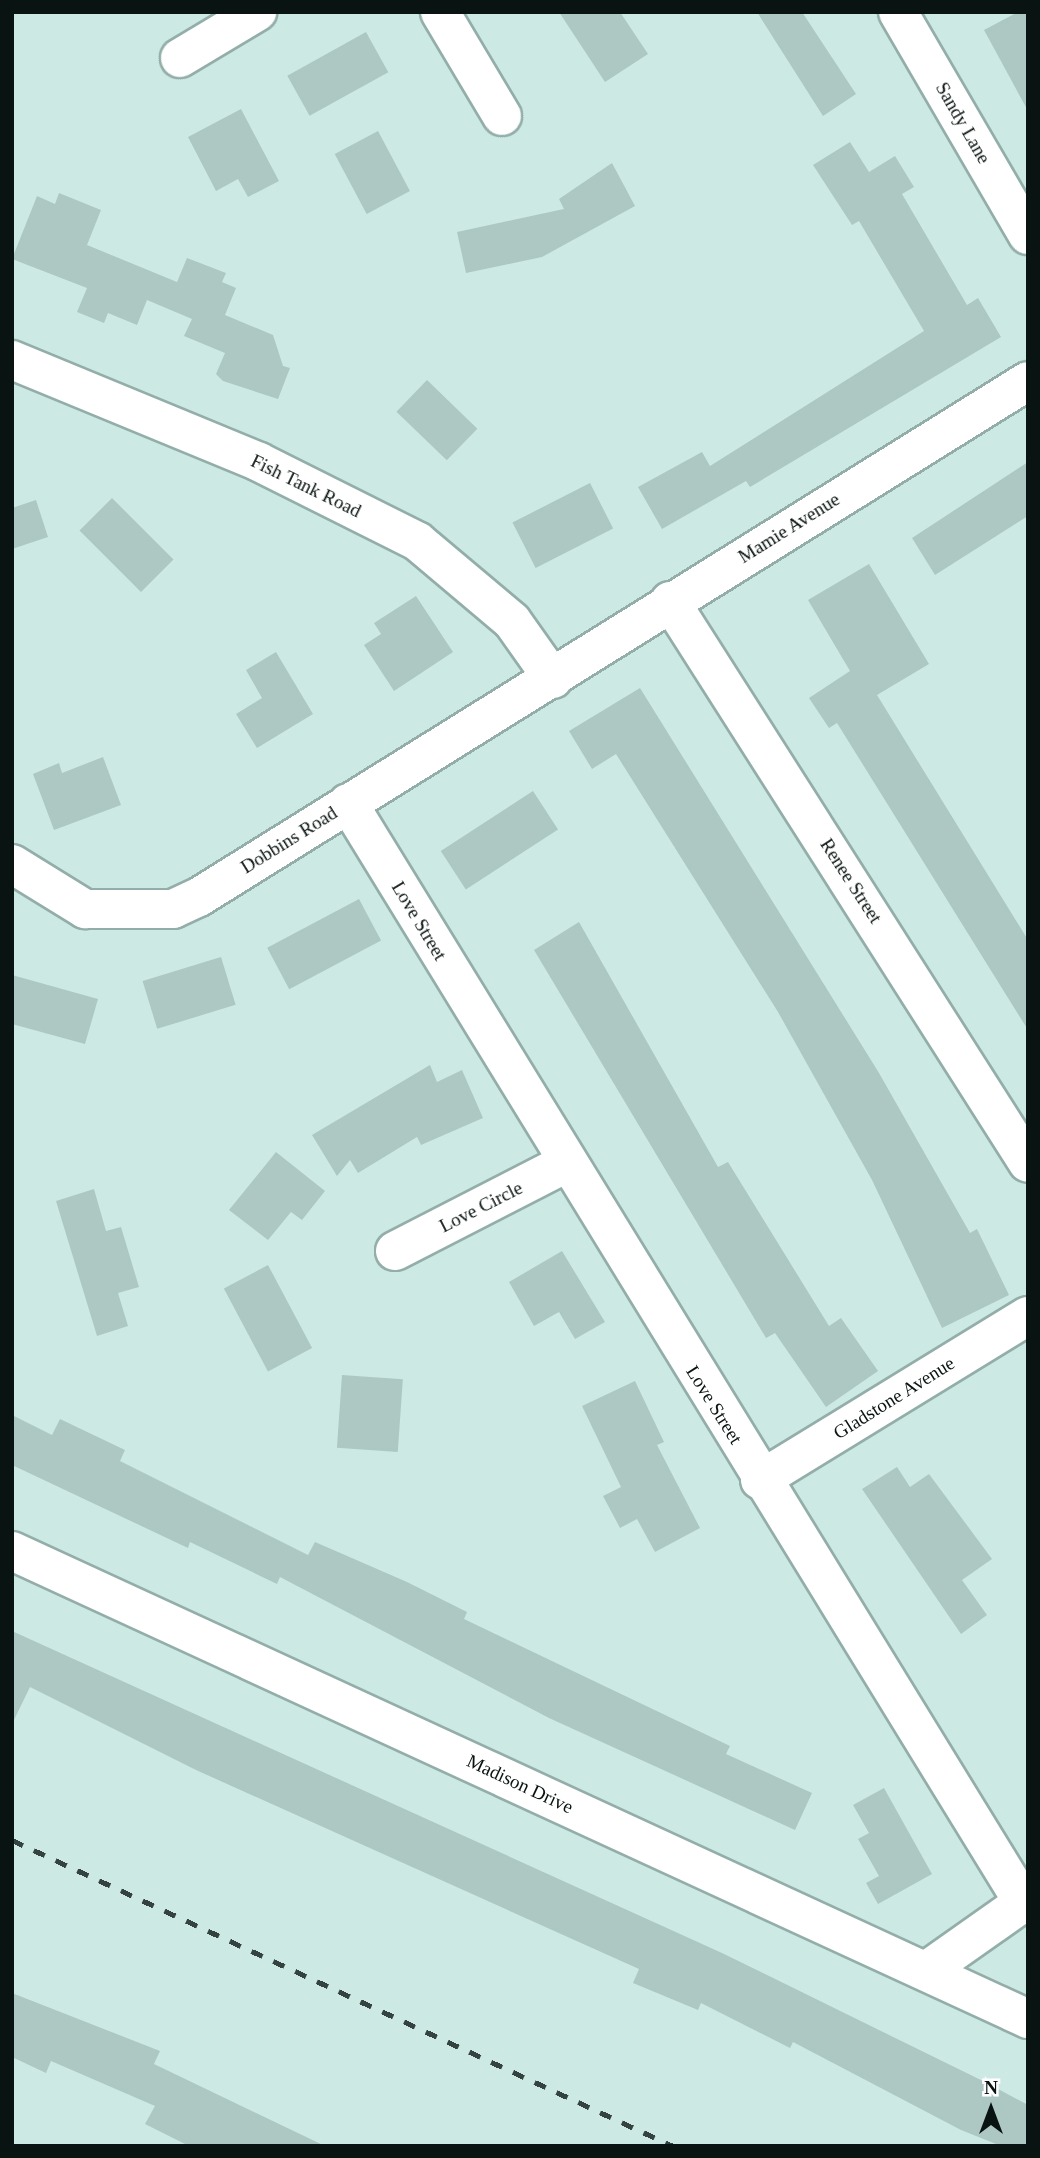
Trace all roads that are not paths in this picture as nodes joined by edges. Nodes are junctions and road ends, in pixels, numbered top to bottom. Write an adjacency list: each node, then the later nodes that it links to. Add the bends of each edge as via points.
1 (257, 12): 4 (street)
2 (440, 12): 5 (street)
3 (898, 12): 6 (street, Sandy Lane)
4 (180, 58)
5 (502, 116)
6 (1028, 235)
7 (12, 360): 10 (street, Fish Tank Road, via 259,462 417,541 512,621)
8 (1028, 381): 9 (street, Mamie Avenue)
9 (670, 601): 10 (street, Mamie Avenue); 13 (street, Renee Street)
10 (553, 679): 11 (street, Dobbins Road)
11 (348, 803): 12 (street, Dobbins Road, via 173,909 85,909); 14 (street, Love Street)
12 (12, 864)
13 (1028, 1163)
14 (566, 1164): 15 (street, Love Circle); 17 (street, Love Street)
15 (395, 1251)
16 (1028, 1316): 17 (street, Gladstone Avenue)
17 (760, 1480): 19 (street, Love Street)
18 (12, 1551): 20 (street, Madison Drive)
19 (1026, 1901): 20 (street, Love Street)
20 (926, 1971): 21 (street, Madison Drive)
21 (1028, 2019)

